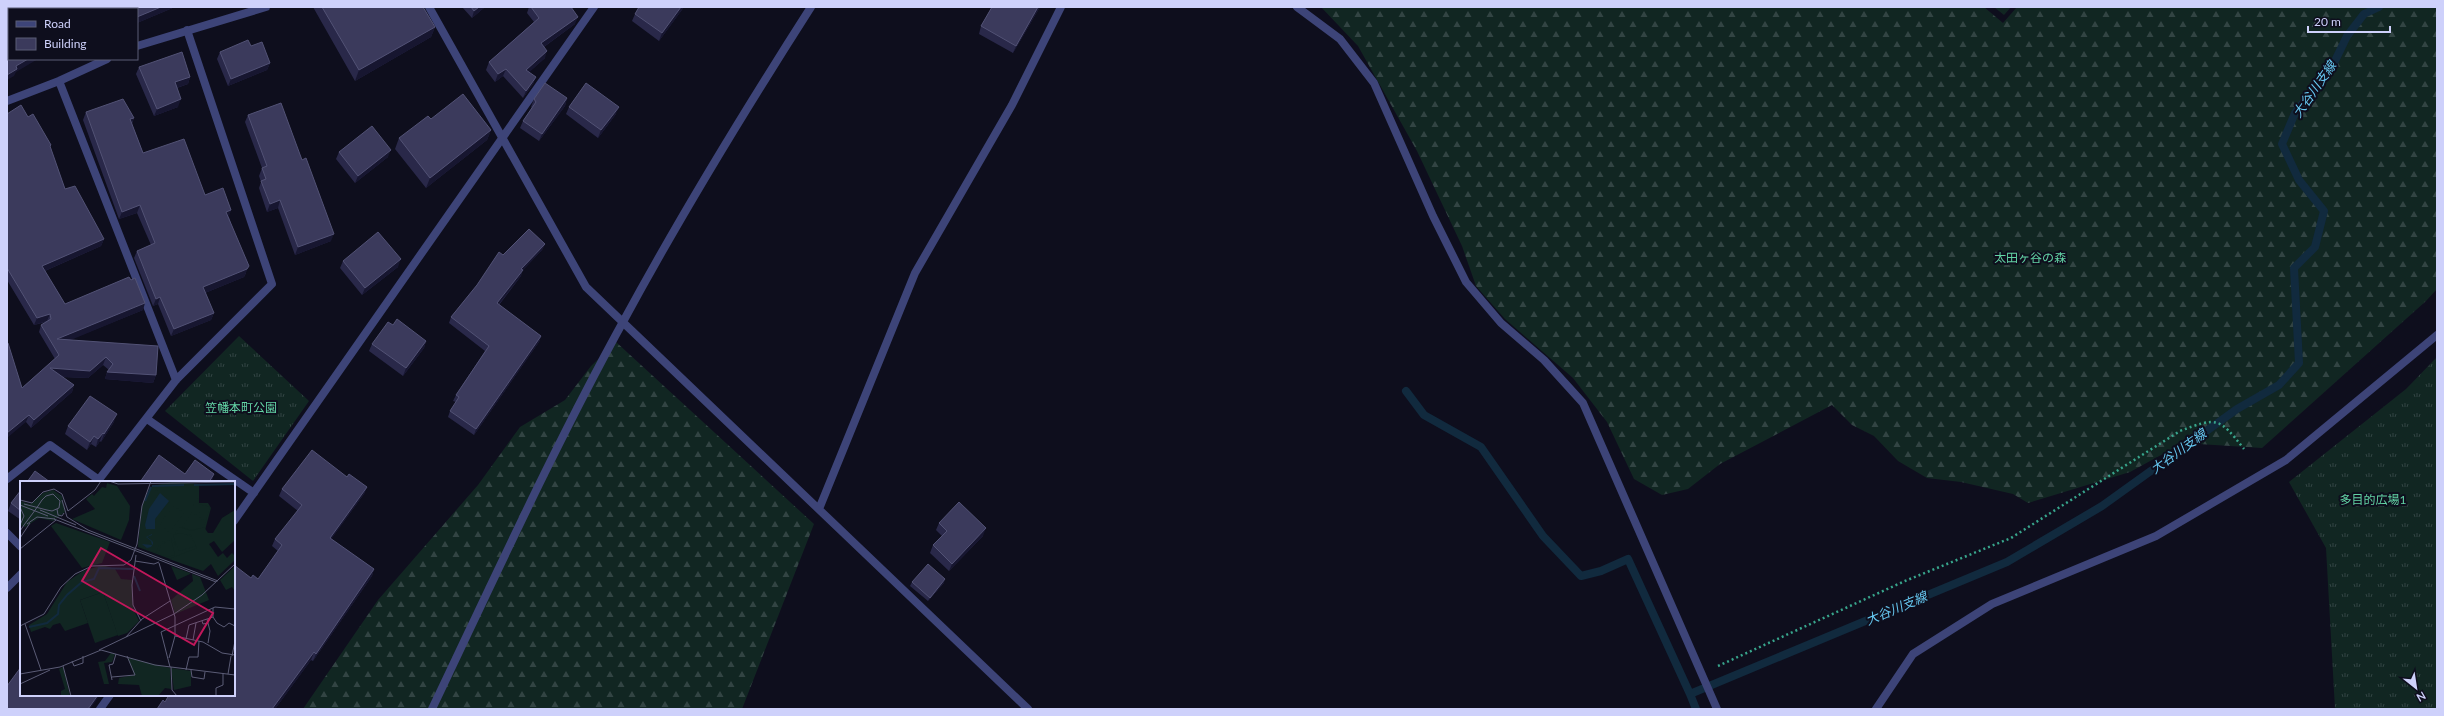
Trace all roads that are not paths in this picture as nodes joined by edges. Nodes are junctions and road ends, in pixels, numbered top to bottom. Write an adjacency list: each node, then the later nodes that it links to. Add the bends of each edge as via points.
1 (266, 7): 7 (street)
2 (429, 7): 12 (street)
3 (594, 7): 12 (street)
4 (811, 7): 13 (street, via 736,125)
5 (1061, 7): 20 (street, via 1012,105 915,273)
6 (1298, 7): 30 (street, via 1340,39 1374,83 1433,216 1466,282 1501,323 1544,360 1582,403)
7 (187, 30): 8 (street); 15 (street, via 272,284)
8 (138, 46)
9 (105, 60): 10 (street)
10 (59, 82): 11 (street); 15 (street)
11 (7, 101)
12 (503, 138): 13 (street, via 586,287); 19 (street)
13 (623, 322): 20 (street); 28 (street, via 519,526)
14 (2437, 336): 31 (street, via 2286,460 2156,536 1992,604 1913,654)
15 (176, 380): 16 (street)
16 (147, 419): 18 (street); 19 (street)
17 (7, 479): 18 (street, via 50,445)
18 (98, 481)
19 (254, 493): 21 (street)
20 (819, 509): 29 (street)
21 (235, 519)
22 (7, 533): 23 (street)
23 (20, 546)
24 (20, 575): 25 (street)
25 (7, 588)
26 (109, 696): 27 (street)
27 (100, 709)
28 (432, 709)
29 (1028, 709)
30 (1717, 709)
31 (1876, 709)

